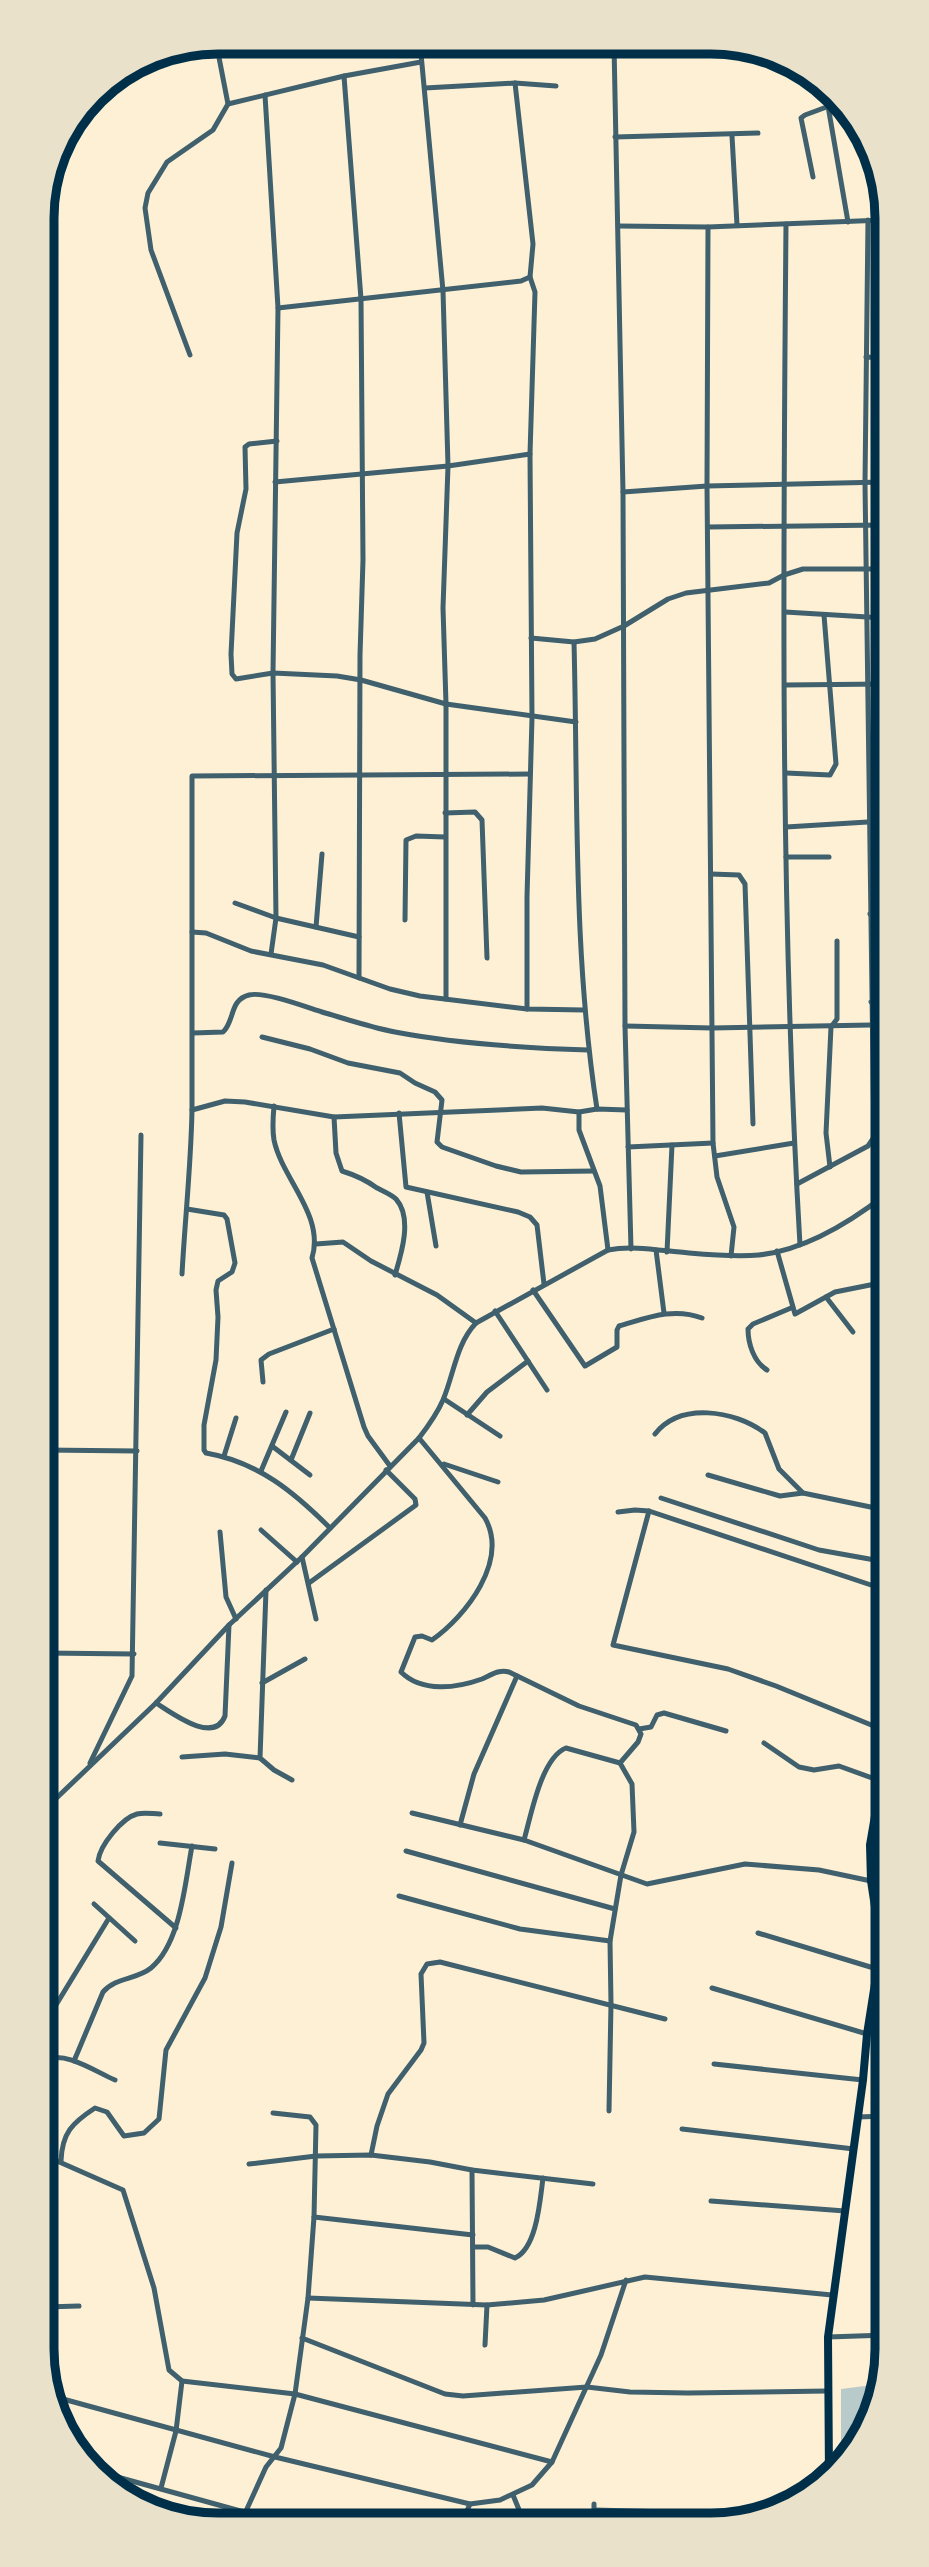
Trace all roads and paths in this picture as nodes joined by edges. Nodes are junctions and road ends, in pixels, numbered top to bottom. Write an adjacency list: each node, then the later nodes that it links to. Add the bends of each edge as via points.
1 (614, 54): 14 (street)
2 (219, 55): 10 (street)
3 (421, 55): 4 (street)
4 (421, 62): 5 (street); 8 (street)
5 (344, 76): 9 (street); 25 (street)
6 (515, 83): 7 (street); 8 (street); 23 (street, via 533,244)
7 (556, 86)
8 (425, 88): 24 (street)
9 (265, 95): 10 (street); 26 (street)
10 (228, 104): 27 (street, via 213,130 167,162 148,193 145,208 150,250)
11 (828, 106): 15 (street, via 800,118); 18 (street)
12 (758, 133): 13 (street)
13 (732, 136): 14 (street); 20 (street)
14 (615, 137): 21 (street)
15 (813, 177)
16 (868, 220): 17 (street); 18 (street); 28 (street)
17 (875, 220)
18 (848, 222): 19 (street)
19 (786, 224): 20 (street); 37 (street)
20 (737, 225): 22 (street)
21 (618, 226): 22 (street); 39 (street)
22 (708, 227): 38 (street)
23 (530, 277): 24 (street, via 521,282); 31 (street, via 535,292)
24 (443, 291): 25 (street); 32 (street)
25 (361, 299): 26 (street); 33 (street)
26 (278, 308): 30 (street)
27 (190, 355)
28 (866, 357): 29 (street); 36 (street)
29 (875, 357)
30 (277, 441): 34 (street); 55 (street, via 244,447 246,489 237,533 231,654 236,679)
31 (530, 454): 32 (street); 53 (street)
32 (448, 466): 33 (street); 61 (street, via 443,608)
33 (363, 474): 34 (street); 56 (street)
34 (275, 482): 55 (street)
35 (875, 482): 36 (street)
36 (864, 483): 37 (street); 40 (street)
37 (784, 485): 38 (street); 42 (street)
38 (707, 486): 39 (street); 43 (street)
39 (623, 492): 52 (street)
40 (865, 525): 41 (street); 42 (street); 44 (street)
41 (875, 525)
42 (785, 526): 43 (street); 46 (street)
43 (708, 527): 47 (street)
44 (866, 569): 45 (street); 46 (street, via 803,569); 50 (street)
45 (875, 569)
46 (784, 575): 47 (street, via 769,583); 48 (street)
47 (708, 591): 52 (street, via 668,599); 77 (street)
48 (785, 612): 49 (street); 59 (street)
49 (824, 615): 50 (street); 60 (street)
50 (866, 617): 51 (street); 57 (street)
51 (875, 617)
52 (624, 626): 54 (street, via 595,639); 96 (street)
53 (531, 638): 54 (street); 62 (street)
54 (574, 642): 63 (street)
55 (273, 673): 56 (street); 66 (street)
56 (361, 680): 61 (street); 68 (street)
57 (867, 684): 58 (street); 60 (street); 71 (street)
58 (875, 684)
59 (785, 685): 60 (street); 65 (street)
60 (829, 685): 65 (street, via 834,772)
61 (446, 704): 62 (street); 64 (street)
62 (532, 718): 63 (street); 67 (street)
63 (576, 722): 94 (street)
64 (444, 773): 67 (street); 68 (street); 69 (street)
65 (786, 773): 72 (street)
66 (276, 774): 68 (street); 81 (street); 84 (street, via 192,776)
67 (530, 774): 93 (street)
68 (360, 775): 85 (street)
69 (445, 813): 73 (street); 88 (street, via 475,811 482,820)
70 (875, 822): 71 (street)
71 (869, 823): 72 (street); 80 (street)
72 (786, 827): 75 (street)
73 (445, 837): 82 (street, via 406,840); 90 (street)
74 (322, 854): 83 (street)
75 (786, 857): 76 (street); 97 (street)
76 (829, 857)
77 (711, 874): 98 (street, via 739,875 745,884); 100 (street)
78 (235, 904): 81 (street)
79 (875, 913): 80 (street)
80 (870, 914): 92 (street)
81 (276, 918): 83 (street); 87 (street)
82 (405, 920)
83 (316, 927): 85 (street)
84 (192, 932): 87 (street); 101 (street)
85 (359, 937): 89 (street)
86 (837, 941): 99 (street, via 837,1019)
87 (271, 954): 89 (street)
88 (487, 958)
89 (359, 978): 90 (street)
90 (446, 999): 93 (street)
91 (875, 1001): 92 (street)
92 (871, 1002): 95 (street)
93 (527, 1009): 94 (street)
94 (584, 1010): 103 (street)
95 (871, 1025): 99 (street); 114 (street)
96 (625, 1026): 100 (street); 107 (street)
97 (791, 1026): 98 (street); 99 (street); 116 (street)
98 (751, 1027): 100 (street); 112 (street)
99 (831, 1027): 120 (street, via 826,1133)
100 (712, 1028): 115 (street)
101 (193, 1033): 103 (street, via 223,1032 236,1004 253,994 394,1031 488,1044); 106 (street)
102 (262, 1037): 108 (street, via 400,1073 436,1092)
103 (588, 1050): 105 (street)
104 (274, 1106): 106 (street, via 225,1101); 111 (street); 128 (street, via 274,1141 313,1224)
105 (597, 1109): 107 (street); 109 (street)
106 (192, 1110): 127 (street)
107 (627, 1110): 118 (street)
108 (442, 1112): 109 (street, via 542,1108); 110 (street); 121 (street, via 437,1142 442,1147 521,1171)
109 (579, 1112): 121 (street, via 579,1130)
110 (399, 1113): 111 (street); 123 (street)
111 (334, 1117): 125 (street, via 342,1171)
112 (753, 1124)
113 (141, 1135): 164 (street)
114 (874, 1139): 120 (street)
115 (713, 1143): 117 (street); 119 (street)
116 (794, 1143): 119 (street); 122 (street)
117 (672, 1145): 118 (street); 135 (street)
118 (628, 1147): 131 (street)
119 (715, 1156): 136 (street, via 734,1227)
120 (830, 1167): 122 (street)
121 (594, 1171): 132 (street)
122 (797, 1184): 129 (street)
123 (406, 1187): 124 (street); 125 (street)
124 (427, 1192): 130 (street); 139 (street, via 530,1217 537,1225)
125 (397, 1200): 138 (street, via 405,1241)
126 (875, 1203): 129 (street, via 845,1224)
127 (187, 1209): 137 (street); 165 (street, via 224,1215 235,1263 232,1272 218,1281 216,1290 216,1360 204,1426 204,1450)
128 (316, 1244): 138 (street, via 343,1242); 148 (street, via 312,1258)
129 (800, 1245): 134 (street)
130 (436, 1246)
131 (631, 1249): 132 (street); 133 (street)
132 (608, 1250): 139 (street)
133 (656, 1250): 135 (street); 145 (street)
134 (777, 1251): 136 (street); 143 (street)
135 (667, 1252): 136 (street)
136 (731, 1256)
137 (182, 1273)
138 (396, 1275): 147 (street, via 437,1295)
139 (544, 1284): 141 (street)
140 (875, 1284): 142 (street)
141 (533, 1290): 144 (street); 145 (street, via 585,1366 617,1347 619,1326)
142 (826, 1297): 143 (street, via 799,1313); 149 (street)
143 (791, 1308): 151 (street, via 748,1329 758,1363)
144 (495, 1311): 147 (street); 150 (street)
145 (664, 1313): 146 (street)
146 (702, 1318)
147 (476, 1323): 154 (street, via 463,1340)
148 (334, 1329): 152 (street, via 269,1354 261,1360); 168 (street, via 363,1427)
149 (853, 1332)
150 (528, 1361): 153 (street); 157 (street, via 487,1392)
151 (767, 1370)
152 (263, 1382)
153 (547, 1390)
154 (444, 1399): 157 (street); 161 (street)
155 (286, 1412): 162 (street)
156 (310, 1413): 166 (street)
157 (467, 1415): 160 (street)
158 (236, 1418): 165 (street)
159 (655, 1434): 173 (street, via 663,1424 684,1414 733,1418 765,1433 779,1469)
160 (500, 1436)
161 (419, 1437): 167 (street); 168 (street)
162 (272, 1446): 166 (street); 169 (street)
163 (54, 1450): 164 (street)
164 (137, 1451): 192 (street)
165 (223, 1456): 169 (street)
166 (291, 1460): 170 (street)
167 (442, 1463): 172 (street); 194 (street, via 491,1529 490,1560 481,1587 435,1638 415,1637 401,1669 403,1676 448,1688 501,1671)
168 (388, 1468): 179 (street); 185 (street, via 416,1505)
169 (261, 1471): 179 (street)
170 (310, 1475)
171 (708, 1475): 173 (street, via 780,1496)
172 (498, 1482)
173 (803, 1493): 175 (street)
174 (661, 1498): 183 (street, via 818,1550)
175 (874, 1508)
176 (649, 1511): 177 (street); 186 (street); 197 (street, via 613,1639 615,1647 728,1669)
177 (618, 1512)
178 (54, 1528): 191 (street)
179 (330, 1528): 182 (street)
180 (261, 1530): 184 (street)
181 (220, 1532): 188 (street, via 226,1597)
182 (302, 1557): 184 (street); 185 (street)
183 (874, 1560)
184 (296, 1562): 187 (street)
185 (309, 1583): 189 (street)
186 (874, 1586)
187 (267, 1590): 188 (street); 195 (street)
188 (236, 1619): 190 (street)
189 (316, 1619)
190 (229, 1625): 196 (street); 196 (street, via 223,1723 205,1728)
191 (55, 1653): 192 (street)
192 (134, 1654): 204 (street, via 132,1676)
193 (305, 1660): 195 (street)
194 (517, 1676): 198 (street); 211 (street, via 474,1774)
195 (262, 1683): 202 (street)
196 (156, 1703): 204 (street)
197 (874, 1726)
198 (639, 1729): 199 (street, via 651,1727 657,1715 664,1713); 203 (street, via 638,1742)
199 (726, 1731)
200 (765, 1743): 205 (street, via 799,1767 839,1766)
201 (182, 1757): 202 (street, via 225,1754)
202 (260, 1758): 206 (street)
203 (620, 1763): 212 (street, via 566,1748 558,1751 540,1782); 218 (street, via 632,1784 634,1811 634,1832)
204 (89, 1766): 207 (street)
205 (874, 1779)
206 (292, 1780)
207 (54, 1800)
208 (412, 1812): 211 (street)
209 (160, 1814): 226 (street, via 128,1818 108,1839 98,1861)
210 (874, 1820): 220 (main road)
211 (460, 1825): 212 (street)
212 (524, 1840): 218 (street)
213 (160, 1843): 214 (street)
214 (192, 1846): 215 (street); 226 (street)
215 (215, 1849)
216 (406, 1851): 224 (street)
217 (232, 1863): 251 (street, via 205,1979 166,2050 159,2119 144,2133 124,2136 107,2112 95,2108 76,2120 61,2143)
218 (621, 1875): 220 (street, via 647,1884 745,1864 819,1870); 224 (street)
219 (874, 1879): 220 (street)
220 (871, 1881): 223 (main road)
221 (399, 1896): 229 (street, via 520,1929)
222 (94, 1904): 225 (street)
223 (874, 1905)
224 (615, 1909): 229 (street)
225 (109, 1918): 228 (street); 234 (street)
226 (176, 1928): 238 (street, via 154,1966 109,1984)
227 (758, 1933): 230 (street)
228 (135, 1941)
229 (610, 1941): 233 (street)
230 (874, 1968)
231 (874, 1987): 236 (main road)
232 (712, 1988): 236 (street)
233 (611, 2004): 235 (street); 242 (street); 248 (street, via 440,1962 427,1964 421,1975 424,2043 388,2094)
234 (54, 2008)
235 (665, 2019)
236 (867, 2034): 241 (main road)
237 (54, 2057): 238 (street)
238 (74, 2061): 240 (street)
239 (713, 2064): 241 (street)
240 (115, 2080)
241 (863, 2080): 245 (main road)
242 (609, 2111)
243 (273, 2113): 249 (street, via 314,2120)
244 (874, 2116): 245 (street)
245 (858, 2117): 247 (main road)
246 (682, 2129): 247 (street)
247 (854, 2149): 257 (main road)
248 (371, 2155): 249 (street); 253 (street)
249 (316, 2157): 252 (street); 258 (street)
250 (54, 2159): 251 (street)
251 (61, 2161): 272 (street, via 123,2190 154,2288 169,2370)
252 (249, 2164)
253 (472, 2171): 254 (street); 259 (street)
254 (542, 2178): 255 (street); 260 (street, via 535,2226 524,2253 515,2258 488,2247)
255 (593, 2184)
256 (711, 2201): 257 (street)
257 (845, 2211): 262 (main road)
258 (314, 2217): 259 (street); 263 (street)
259 (473, 2235): 260 (street)
260 (473, 2247): 264 (street)
261 (626, 2280): 262 (street, via 645,2277); 265 (street, via 544,2300); 273 (street)
262 (832, 2295): 269 (main road)
263 (307, 2298): 264 (street); 270 (street)
264 (473, 2305): 265 (street)
265 (487, 2305): 271 (street)
266 (79, 2306): 267 (street)
267 (54, 2307)
268 (874, 2335): 269 (street)
269 (828, 2337): 274 (main road)
270 (302, 2339): 273 (street, via 445,2394); 275 (street)
271 (485, 2345)
272 (182, 2381): 275 (street); 277 (street)
273 (587, 2387): 274 (street, via 676,2393); 279 (street)
274 (827, 2391): 280 (main road)
275 (295, 2393): 278 (street); 279 (street)
276 (63, 2399): 277 (street)
277 (176, 2431): 278 (street); 283 (street)
278 (275, 2457): 285 (street); 286 (street)
279 (552, 2462): 284 (street, via 532,2485)
280 (829, 2462)
281 (115, 2476): 282 (street)
282 (121, 2478): 283 (street)
283 (161, 2488): 286 (street)
284 (513, 2494): 285 (street); 288 (street)
285 (470, 2504): 287 (street)
286 (244, 2512)
287 (466, 2513)
288 (520, 2513)
289 (594, 2513): 290 (street, via 594,2507)
290 (715, 2513)

